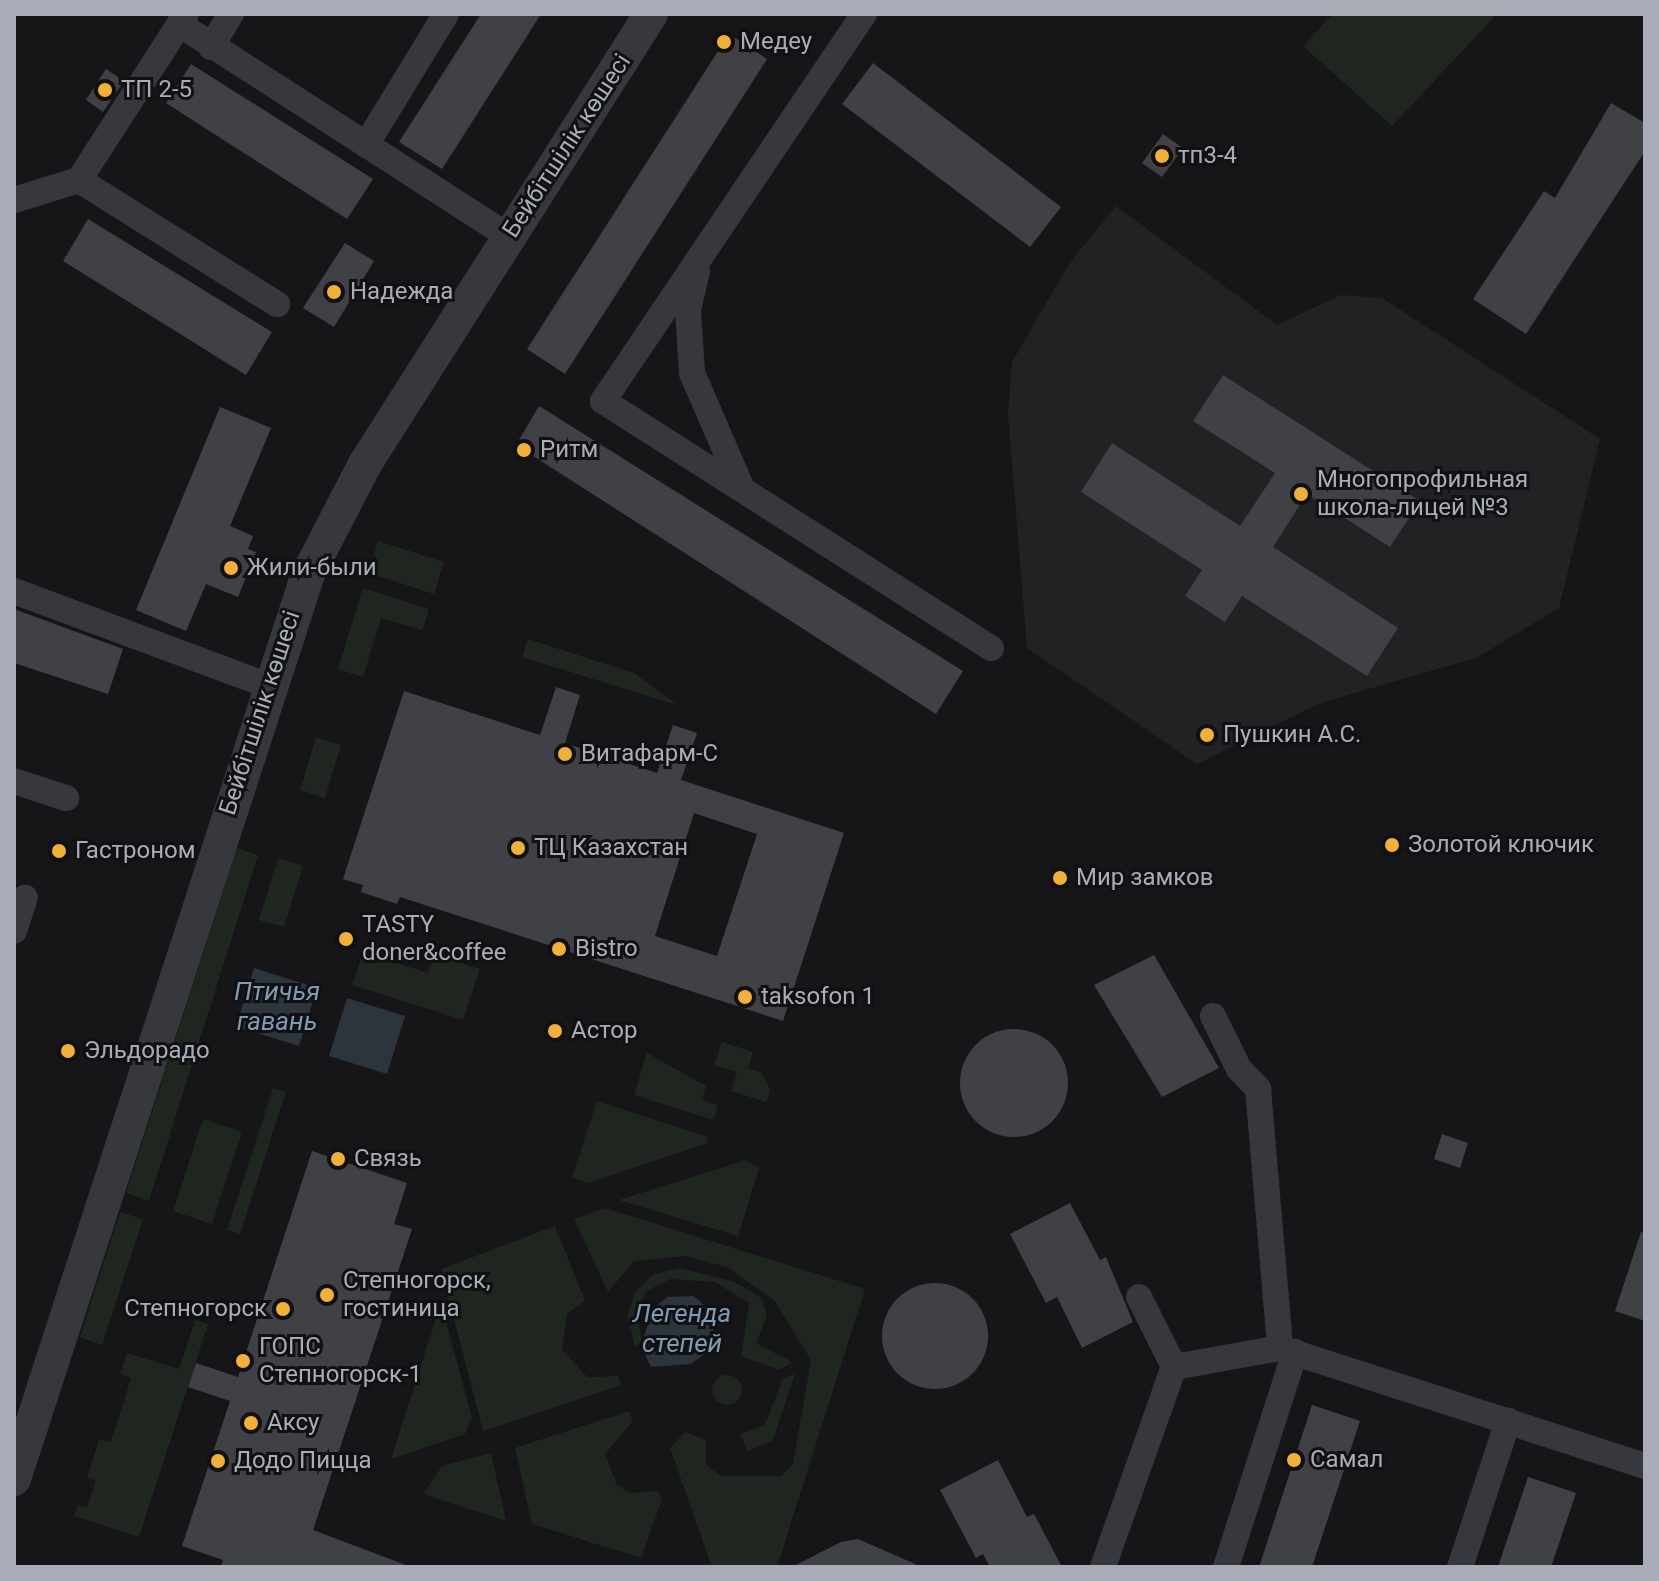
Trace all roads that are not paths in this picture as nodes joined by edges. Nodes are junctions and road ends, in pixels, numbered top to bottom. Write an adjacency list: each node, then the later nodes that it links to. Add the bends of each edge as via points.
1 (231, 14): 6 (street)
2 (446, 14): 7 (street)
3 (651, 14): 10 (street, Бейбітшілік көшесі)
4 (864, 14): 11 (street)
5 (183, 19): 6 (street); 8 (street)
6 (211, 47): 7 (street)
7 (366, 145): 10 (street)
8 (79, 180): 9 (street); 12 (street)
9 (14, 200)
10 (509, 237): 16 (street, Бейбітшілік көшесі, via 365,464 308,574)
11 (706, 245): 13 (street, via 688,310 687,344 701,404); 13 (street, via 603,401)
12 (277, 304)
13 (742, 488): 15 (street)
14 (14, 591): 16 (street)
15 (991, 648)
16 (267, 685): 27 (street, Бейбітшілік көшесі)
17 (14, 781): 18 (street)
18 (66, 798)
19 (25, 898): 20 (street)
20 (14, 931)
21 (1213, 1016): 23 (street, via 1239,1069 1258,1089)
22 (1139, 1297): 24 (street)
23 (1287, 1350): 24 (street); 25 (street); 29 (street)
24 (1174, 1367): 28 (street)
25 (1508, 1421): 26 (street); 30 (street)
26 (1645, 1466)
27 (14, 1479)
28 (1103, 1567)
29 (1226, 1567)
30 (1460, 1567)

